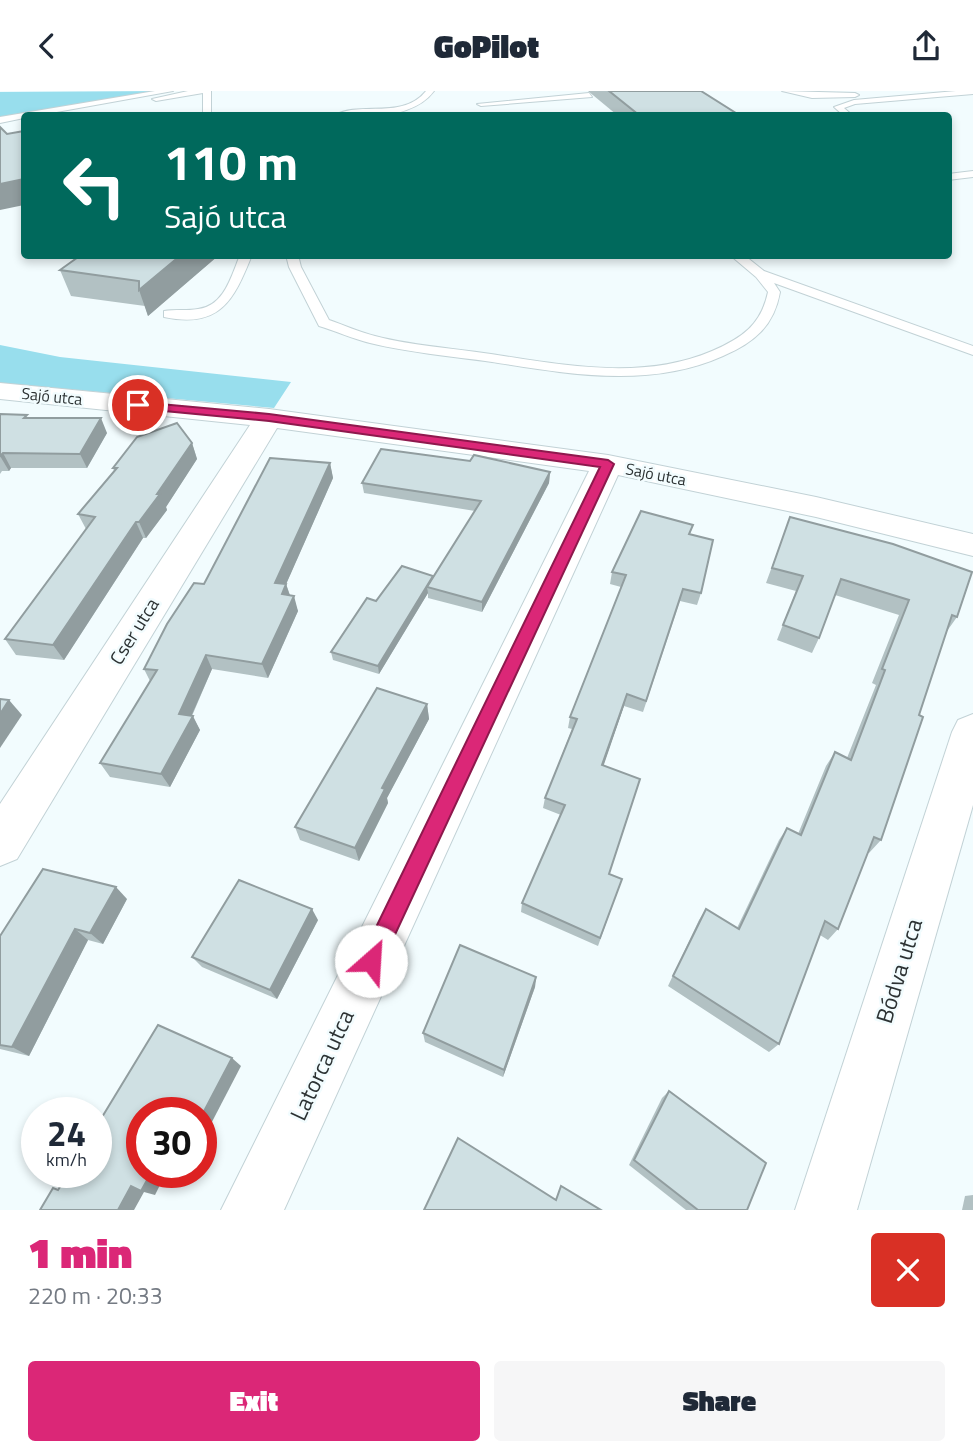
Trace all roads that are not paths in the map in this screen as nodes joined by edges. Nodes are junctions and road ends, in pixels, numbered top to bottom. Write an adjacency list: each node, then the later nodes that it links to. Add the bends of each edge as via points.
1 (169, 91): 8 (lane)
2 (204, 91): 9 (lane); 10 (lane)
3 (430, 91): 11 (lane, via 419,103 405,108)
4 (786, 91): 5 (lane, via 832,97)
5 (903, 91)
6 (973, 92): 13 (lane, via 854,102 838,107)
7 (589, 95): 12 (lane, via 478,101)
8 (49, 112)
9 (84, 112)
10 (206, 112)
11 (367, 112)
12 (489, 112)
13 (844, 112)
14 (21, 117): 15 (lane)
15 (0, 120)
16 (21, 124): 17 (lane)
17 (0, 127)
18 (973, 174): 19 (lane)
19 (952, 177)
20 (244, 259): 24 (lane, via 228,299 219,308 197,315)
21 (293, 259): 23 (lane, via 324,323 374,340 597,374 680,367 713,357 751,337 770,314 774,292)
22 (741, 259): 23 (lane)
23 (760, 274): 25 (lane)
24 (169, 314)
25 (973, 351)
26 (0, 391): 27 (street, Sajó utca)
27 (269, 418): 28 (street, Sajó utca); 31 (street, Cser utca)
28 (608, 464): 29 (street, Sajó utca, via 816,506); 32 (street, Latorca utca)
29 (973, 545)
30 (973, 732): 33 (street, Bódva utca)
31 (0, 844)
32 (253, 1210)
33 (826, 1210)

